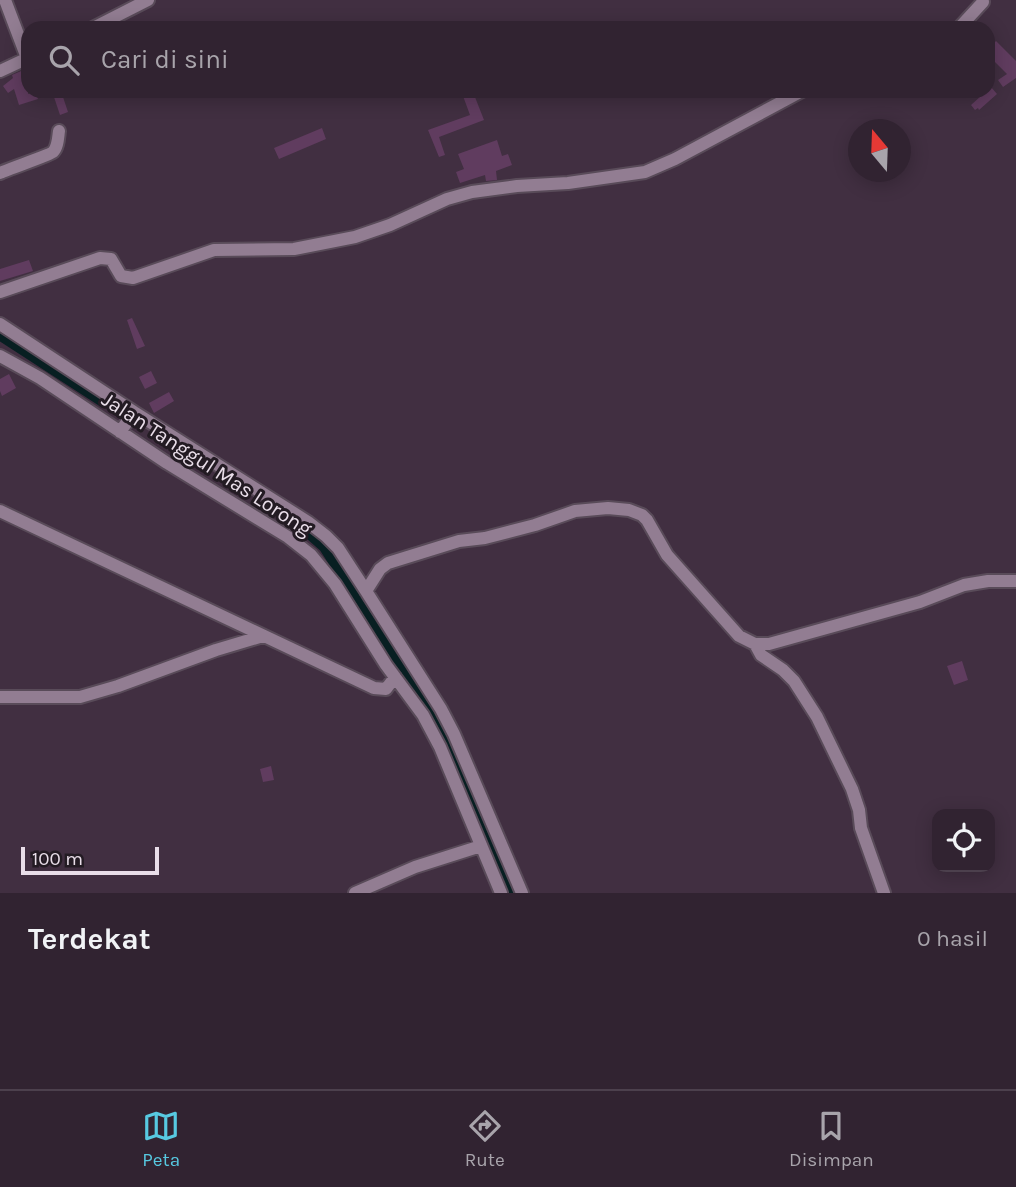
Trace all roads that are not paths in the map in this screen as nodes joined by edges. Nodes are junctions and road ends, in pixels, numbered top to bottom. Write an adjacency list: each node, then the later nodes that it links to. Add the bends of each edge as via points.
1 (5, 0): 6 (street)
2 (148, 0): 4 (street)
3 (983, 2): 5 (street)
4 (107, 21)
5 (965, 21)
6 (21, 40)
7 (21, 61): 8 (street)
8 (0, 71)
9 (789, 98): 12 (street, via 645,172 472,192 355,237 294,249 214,250 133,278 124,278 111,259 100,258)
10 (59, 131): 11 (street, via 51,154)
11 (0, 173)
12 (0, 292)
13 (0, 324): 15 (street)
14 (0, 356): 15 (street, Jalan Tanggul Mas Lorong)
15 (127, 422): 18 (street, via 308,522 338,548); 22 (street, Jalan Tanggul Mas Lorong, via 311,555)
16 (0, 511): 19 (street)
17 (1016, 581): 20 (street, via 964,585 920,602)
18 (366, 591): 20 (street, via 380,569 406,558 575,512 621,508 647,520 667,555 738,636); 21 (street)
19 (263, 636): 23 (street, via 380,690); 24 (street, via 80,697)
20 (755, 644): 29 (street, via 761,655 794,681 817,716 852,789)
21 (403, 650): 22 (street); 28 (street, via 454,734)
22 (388, 662): 23 (street, Jalan Tanggul Mas Lorong)
23 (395, 677): 25 (street, Jalan Tanggul Mas Lorong, via 433,735)
24 (0, 697)
25 (481, 845): 26 (street); 27 (street, Jalan Tanggul Mas Lorong)
26 (355, 893)
27 (501, 893)
28 (522, 893)
29 (884, 893)

